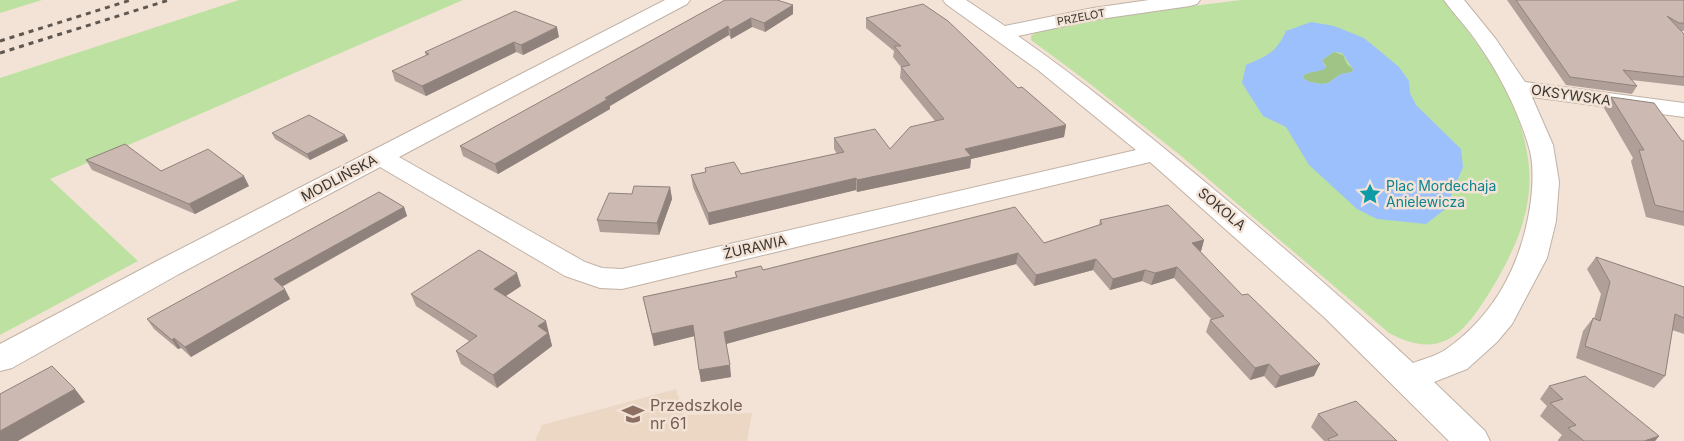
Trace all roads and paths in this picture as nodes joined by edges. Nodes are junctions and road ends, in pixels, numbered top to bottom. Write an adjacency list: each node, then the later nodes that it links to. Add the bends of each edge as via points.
1 (680, 0): 9 (street, MODLIŃSKA)
2 (953, 0): 5 (street, SOKOLA)
3 (1190, 0): 5 (street, PRZELOT, via 1093,14)
4 (1454, 0): 6 (street, OKSYWSKA, via 1488,42)
5 (1002, 33): 8 (street, SOKOLA)
6 (1517, 88): 7 (street, OKSYWSKA); 11 (street, OKSYWSKA, via 1542,145 1546,182 1542,221 1533,258 1501,316 1486,334 1456,360)
7 (1684, 110)
8 (1155, 153): 9 (street, ŻURAWIA, via 622,280 600,278 575,269); 11 (street, SOKOLA, via 1286,264)
9 (380, 157): 10 (street, MODLIŃSKA)
10 (0, 359)
11 (1409, 378): 12 (street, SOKOLA)
12 (1472, 441)

